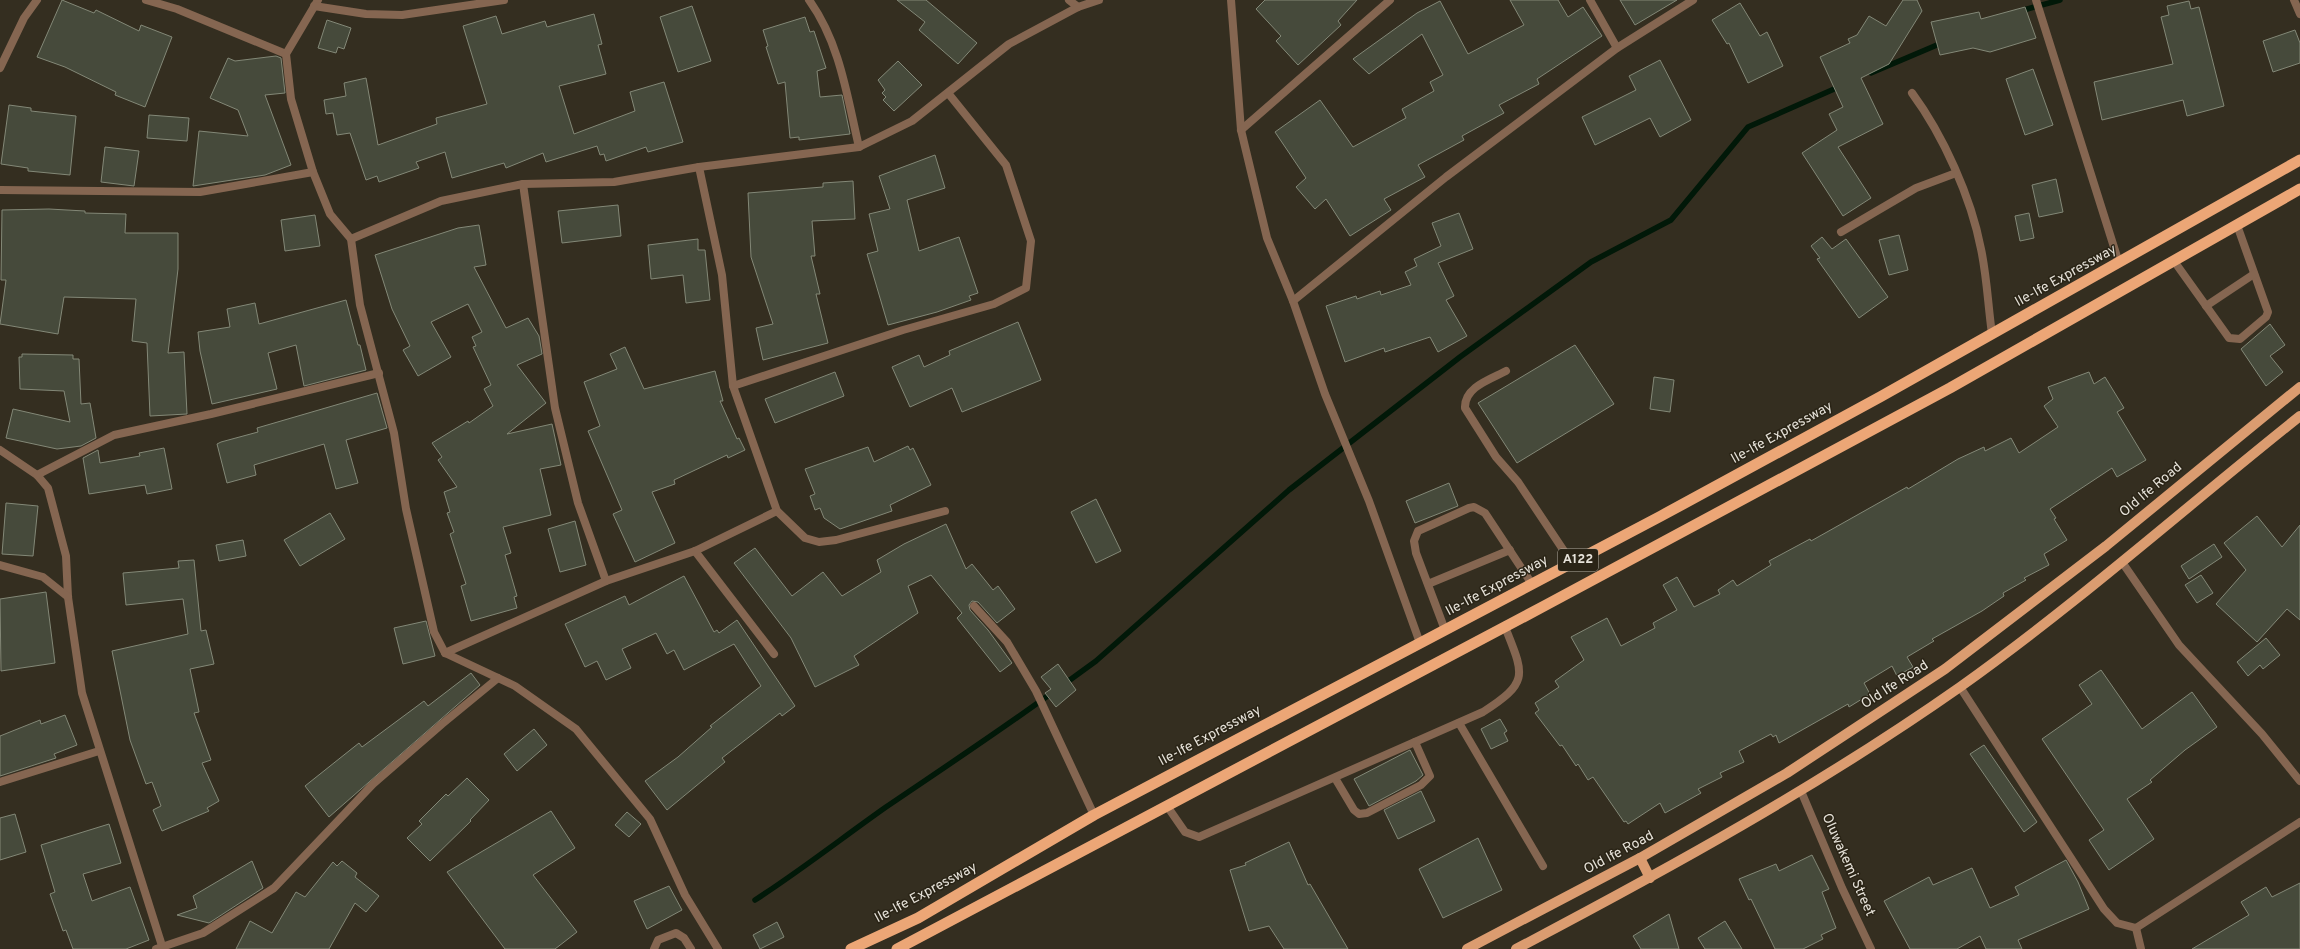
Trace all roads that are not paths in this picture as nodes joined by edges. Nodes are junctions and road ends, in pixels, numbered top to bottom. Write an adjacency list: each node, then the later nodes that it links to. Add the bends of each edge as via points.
1 (37, 0): 18 (street, via 24,18)
2 (146, 0): 17 (street, via 177,9)
3 (504, 0): 13 (street, via 402,15 366,14)
4 (808, 0): 22 (street, via 822,19 839,61)
5 (1069, 0): 14 (street)
6 (1099, 0): 14 (street)
7 (1231, 0): 21 (street)
8 (1390, 0): 21 (street)
9 (1590, 0): 16 (street)
10 (1693, 0): 16 (street)
11 (2036, 0): 34 (street)
12 (2294, 0): 15 (street)
13 (316, 3): 17 (street)
14 (1078, 7): 19 (street, via 1009,44)
15 (2300, 14)
16 (1617, 48): 36 (street, via 1446,176)
17 (286, 54): 25 (street, via 291,99)
18 (0, 68)
19 (948, 93): 22 (street, via 912,121); 41 (street, via 1006,164 1030,242 1026,288 994,304 903,330)
20 (1912, 93): 26 (street, via 1927,113)
21 (1241, 130): 36 (street, via 1267,238)
22 (859, 147): 24 (street)
23 (2300, 160): 34 (highway, Ile-Ife Expressway / A122)
24 (699, 167): 27 (street, via 614,182); 41 (street, via 722,275)
25 (313, 172): 29 (street, via 200,192); 32 (street, via 330,214)
26 (1956, 174): 31 (street, via 1916,188); 38 (street, via 1970,208 1981,249)
27 (523, 184): 32 (street, via 440,201); 53 (street, via 555,408 578,503)
28 (2300, 189): 30 (highway, A122)
29 (0, 190)
30 (2236, 225): 33 (highway, A122); 35 (street)
31 (1841, 232)
32 (351, 239): 40 (street, via 360,305)
33 (2174, 261): 37 (street); 58 (highway, A122, via 1950,388)
34 (2119, 263): 38 (highway, Ile-Ife Expressway / A122)
35 (2254, 274): 37 (street); 37 (street, via 2267,315 2240,338 2229,338)
36 (1293, 301): 60 (street, via 1325,394 1369,501)
37 (2206, 306)
38 (1992, 334): 51 (highway, Ile-Ife Expressway / A122)
39 (1506, 371): 51 (street, via 1469,393 1465,400 1465,408 1496,457 1518,482)
40 (379, 373): 45 (street, via 114,435); 61 (street, via 394,433 406,509 434,632)
41 (733, 386): 46 (street)
42 (2300, 387): 75 (main road, Old Ife Road, via 2106,546 1945,669 1787,773)
43 (2300, 416): 50 (main road)
44 (0, 450): 45 (street)
45 (36, 475): 56 (street, via 48,488 66,556)
46 (777, 511): 47 (street, via 805,538 820,542); 49 (street)
47 (945, 511)
48 (1510, 550): 54 (street); 54 (street, via 1485,513 1474,507 1469,508 1418,531 1415,536 1416,553); 55 (street)
49 (696, 551): 53 (street); 62 (street)
50 (2122, 562): 64 (main road); 69 (street, via 2179,644 2262,734)
51 (1572, 563): 55 (highway, Ile-Ife Expressway / A122)
52 (0, 565): 56 (street, via 43,577)
53 (606, 581): 61 (street)
54 (1428, 584): 59 (street)
55 (1532, 584): 59 (highway, Ile-Ife Expressway / A122)
56 (68, 597): 67 (street, via 82,694)
57 (974, 606): 73 (street, via 1007,642 1032,684)
58 (1505, 627): 65 (street, via 1520,665 1516,686 1503,699 1483,712); 72 (highway, A122)
59 (1445, 630): 60 (highway, Ile-Ife Expressway / A122)
60 (1420, 643): 73 (highway, Ile-Ife Expressway / A122)
61 (445, 653): 63 (street)
62 (774, 654)
63 (498, 678): 79 (street, via 373,784 274,888 203,933); 82 (street, via 515,686 576,729 650,819 684,895)
64 (1960, 687): 71 (main road); 78 (street, via 2104,909 2118,923)
65 (1459, 722): 66 (street); 76 (street)
66 (1415, 742): 68 (street); 68 (street, via 1430,776 1421,785 1366,813 1359,814 1354,810)
67 (99, 751): 70 (street); 79 (street)
68 (1335, 778): 72 (street, via 1199,837 1185,832)
69 (2300, 781)
70 (0, 782)
71 (1801, 791): 77 (main road); 87 (street, Oluwakemi Street)
72 (1167, 806): 84 (highway, A122)
73 (1094, 815): 83 (highway, Ile-Ife Expressway / A122, via 918,918)
74 (2300, 822): 78 (street)
75 (1640, 858): 77 (main road); 85 (main road, Old Ife Road)
76 (1543, 866)
77 (1650, 878): 86 (main road)
78 (2136, 928): 88 (street)
79 (161, 948)
80 (654, 949): 81 (street, via 658,940 676,933 684,938)
81 (691, 949)
82 (718, 949)
83 (851, 949)
84 (897, 949)
85 (1467, 949)
86 (1516, 949)
87 (1871, 949)
88 (2141, 949)

